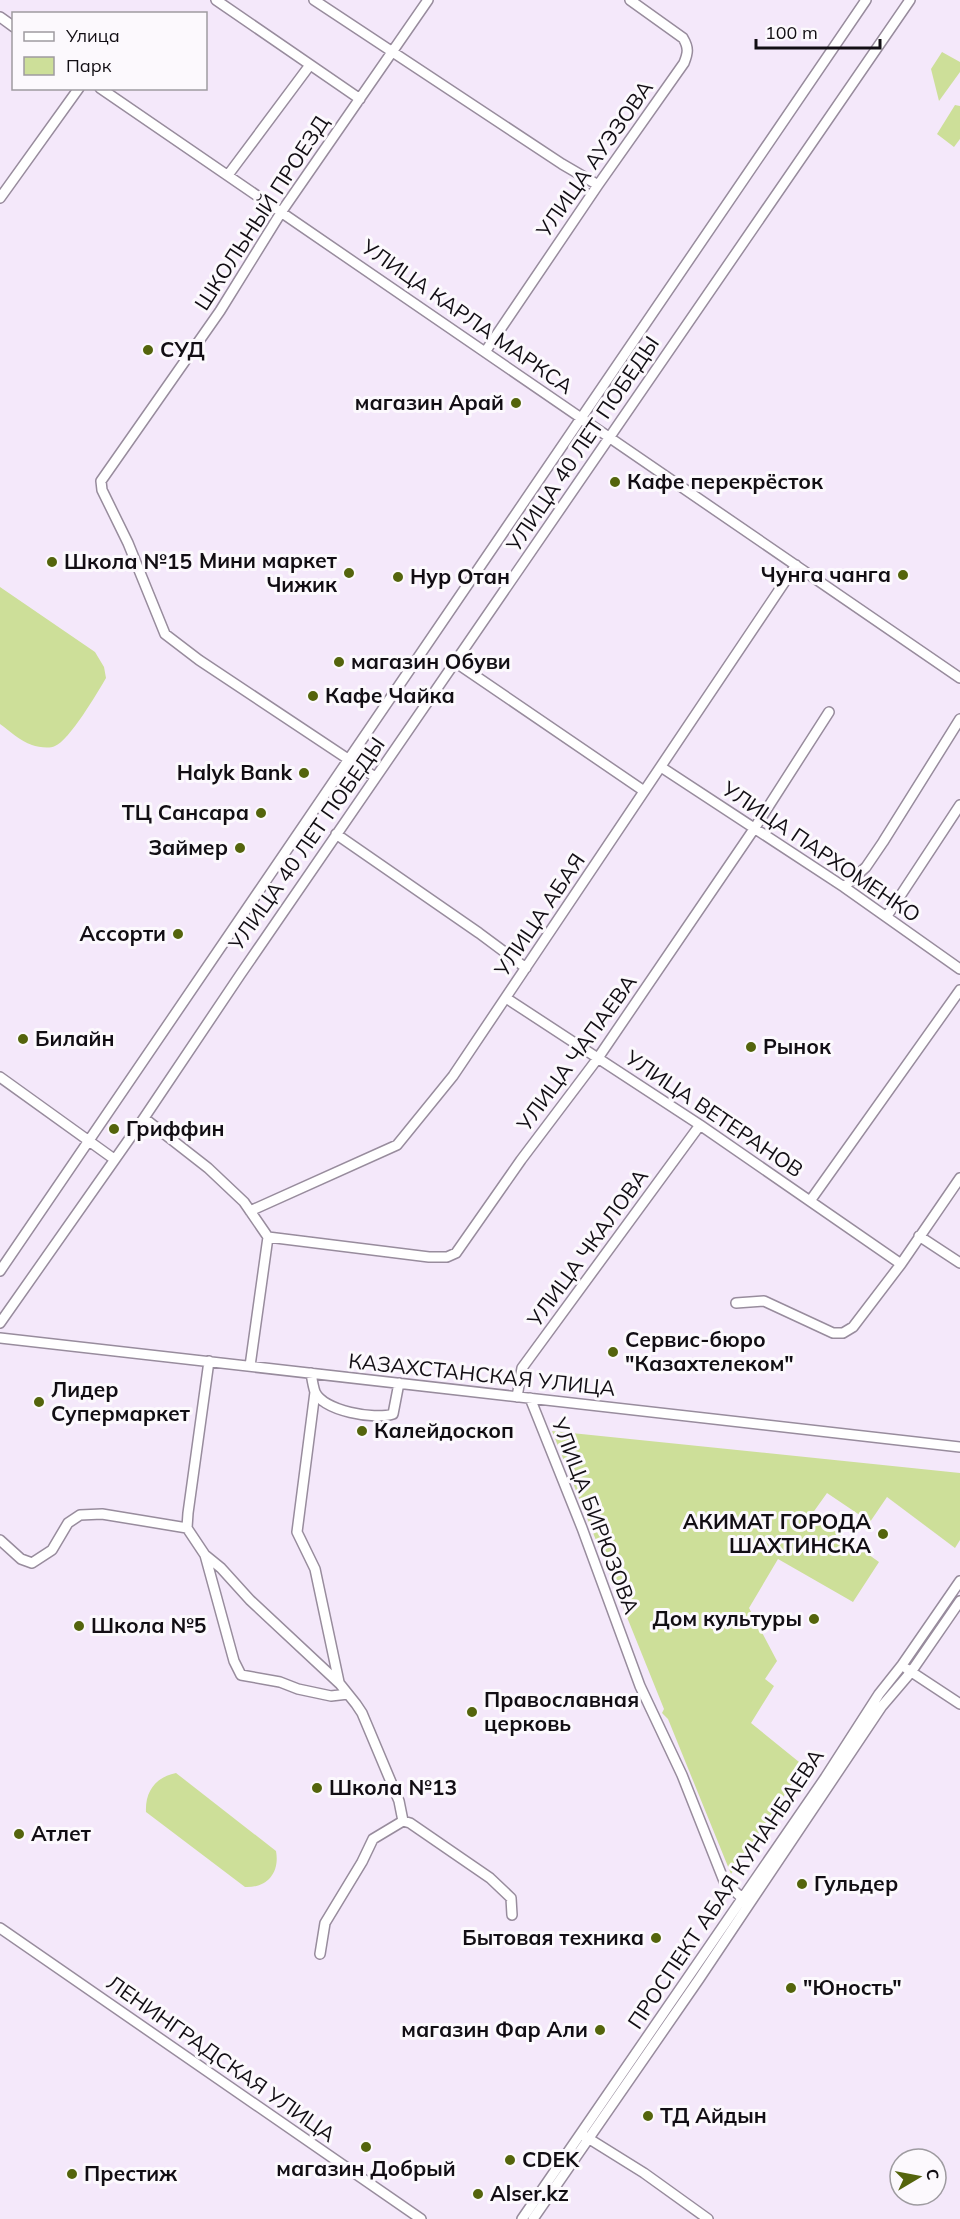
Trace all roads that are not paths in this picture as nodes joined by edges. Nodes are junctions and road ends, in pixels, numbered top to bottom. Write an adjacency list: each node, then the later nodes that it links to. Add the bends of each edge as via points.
1 (216, 0): 10 (street)
2 (314, 0): 9 (street)
3 (428, 0): 9 (street, ШКОЛЬНЫЙ ПРОЕЗД)
4 (630, 0): 15 (street, УЛИЦА АУЭЗОВА, via 683,38 688,53)
5 (866, 0): 19 (street, УЛИЦА 40 ЛЕТ ПОБЕДЫ)
6 (910, 0): 20 (street, УЛИЦА 40 ЛЕТ ПОБЕДЫ)
7 (0, 16): 8 (street)
8 (12, 25)
9 (393, 51): 13 (street, ШКОЛЬНЫЙ ПРОЕЗД); 15 (street)
10 (310, 65): 13 (street); 14 (street)
11 (78, 90): 16 (street)
12 (103, 90): 14 (street, УЛИЦА КАРЛА МАРКСА)
13 (360, 99): 17 (street, ШКОЛЬНЫЙ ПРОЕЗД)
14 (228, 175): 17 (street, УЛИЦА КАРЛА МАРКСА)
15 (598, 185): 18 (street, УЛИЦА АУЭЗОВА)
16 (0, 198)
17 (282, 211): 18 (street, УЛИЦА КАРЛА МАРКСА); 26 (street, ШКОЛЬНЫЙ ПРОЕЗД, via 220,311 102,481 102,490 165,634)
18 (485, 352): 19 (street, УЛИЦА КАРЛА МАРКСА)
19 (581, 418): 20 (street, УЛИЦА КАРЛА МАРКСА); 26 (street, УЛИЦА 40 ЛЕТ ПОБЕДЫ)
20 (609, 437): 21 (street, УЛИЦА КАРЛА МАРКСА); 22 (street, УЛИЦА 40 ЛЕТ ПОБЕДЫ)
21 (796, 566): 23 (street, УЛИЦА КАРЛА МАРКСА); 27 (street, УЛИЦА АБАЯ)
22 (455, 662): 28 (street, УЛИЦА 40 ЛЕТ ПОБЕДЫ); 29 (street)
23 (960, 678)
24 (829, 712): 31 (street, УЛИЦА ЧАПАЕВА)
25 (960, 719): 33 (street, via 866,867)
26 (349, 759): 28 (street, ШКОЛЬНЫЙ ПРОЕЗД); 43 (street, УЛИЦА 40 ЛЕТ ПОБЕДЫ)
27 (661, 767): 29 (street, УЛИЦА АБАЯ); 31 (street, УЛИЦА ПАРХОМЕНКО)
28 (375, 777): 32 (street, УЛИЦА 40 ЛЕТ ПОБЕДЫ)
29 (644, 791): 35 (street, УЛИЦА АБАЯ)
30 (960, 805): 34 (street)
31 (754, 829): 33 (street, УЛИЦА ПАРХОМЕНКО); 39 (street, УЛИЦА ЧАПАЕВА)
32 (336, 834): 35 (street); 41 (street, УЛИЦА 40 ЛЕТ ПОБЕДЫ)
33 (844, 887): 34 (street, УЛИЦА ПАРХОМЕНКО)
34 (887, 916): 36 (street, УЛИЦА ПАРХОМЕНКО)
35 (526, 968): 38 (street, УЛИЦА АБАЯ)
36 (960, 969)
37 (960, 990): 46 (street)
38 (506, 998): 39 (street, УЛИЦА ВЕТЕРАНОВ); 47 (street, УЛИЦА АБАЯ, via 453,1076 398,1145)
39 (598, 1058): 42 (street, УЛИЦА ВЕТЕРАНОВ); 49 (street, УЛИЦА ЧАПАЕВА, via 456,1253 429,1257)
40 (0, 1077): 43 (street)
41 (144, 1118): 44 (street, УЛИЦА 40 ЛЕТ ПОБЕДЫ); 47 (street, via 208,1168)
42 (700, 1125): 46 (street, УЛИЦА ВЕТЕРАНОВ); 61 (street, УЛИЦА ЧКАЛОВА, via 522,1368)
43 (89, 1141): 44 (street); 52 (street, УЛИЦА 40 ЛЕТ ПОБЕДЫ)
44 (114, 1159): 54 (street, УЛИЦА 40 ЛЕТ ПОБЕДЫ)
45 (960, 1178): 48 (street)
46 (810, 1201): 51 (street, УЛИЦА ВЕТЕРАНОВ)
47 (250, 1211): 49 (street)
48 (919, 1236): 50 (street); 51 (street)
49 (268, 1237): 57 (street)
50 (960, 1263)
51 (900, 1264): 53 (street, via 853,1327 843,1333 833,1333 764,1301)
52 (0, 1271)
53 (736, 1303)
54 (0, 1323)
55 (0, 1338): 56 (street, КАЗАХСТАНСКАЯ УЛИЦА)
56 (209, 1361): 57 (street, КАЗАХСТАНСКАЯ УЛИЦА); 64 (street)
57 (250, 1366): 58 (street, КАЗАХСТАНСКАЯ УЛИЦА)
58 (311, 1373): 59 (street, КАЗАХСТАНСКАЯ УЛИЦА); 60 (street)
59 (399, 1383): 60 (street, via 396,1407 393,1414 386,1416 342,1410 325,1403); 61 (street, КАЗАХСТАНСКАЯ УЛИЦА)
60 (315, 1392): 71 (street, via 297,1532 315,1569)
61 (517, 1396): 62 (street, КАЗАХСТАНСКАЯ УЛИЦА)
62 (530, 1398): 63 (street, КАЗАХСТАНСКАЯ УЛИЦА); 75 (street, УЛИЦА БИРЮЗОВА, via 640,1686 682,1775 724,1881)
63 (960, 1447)
64 (187, 1528): 65 (street, via 102,1514 80,1515 68,1523 52,1550 32,1563 21,1559); 66 (street)
65 (0, 1540)
66 (205, 1556): 71 (street); 72 (street, via 241,1675 331,1696)
67 (960, 1581): 69 (street, ПРОСПЕКТ АБАЯ КУНАНБАЕВА)
68 (960, 1601): 70 (street, ПРОСПЕКТ АБАЯ КУНАНБАЕВА)
69 (902, 1665): 70 (street); 75 (street, ПРОСПЕКТ АБАЯ КУНАНБАЕВА, via 879,1694)
70 (911, 1671): 73 (street); 75 (street, ПРОСПЕКТ АБАЯ КУНАНБАЕВА, via 882,1706)
71 (339, 1684): 72 (street)
72 (348, 1694): 74 (street, via 362,1713 399,1801)
73 (960, 1704)
74 (403, 1821): 76 (street, via 490,1878 511,1898); 78 (street, via 374,1839 325,1923)
75 (746, 1901): 79 (street, ПРОСПЕКТ АБАЯ КУНАНБАЕВА)
76 (512, 1915)
77 (0, 1928): 80 (street, ЛЕНИНГРАДСКАЯ УЛИЦА)
78 (320, 1954)
79 (584, 2135): 81 (street, ПРОСПЕКТ АБАЯ КУНАНБАЕВА); 82 (street, ПРОСПЕКТ АБАЯ КУНАНБАЕВА); 83 (street)
80 (421, 2219)
81 (522, 2219)
82 (532, 2219)
83 (708, 2219)

